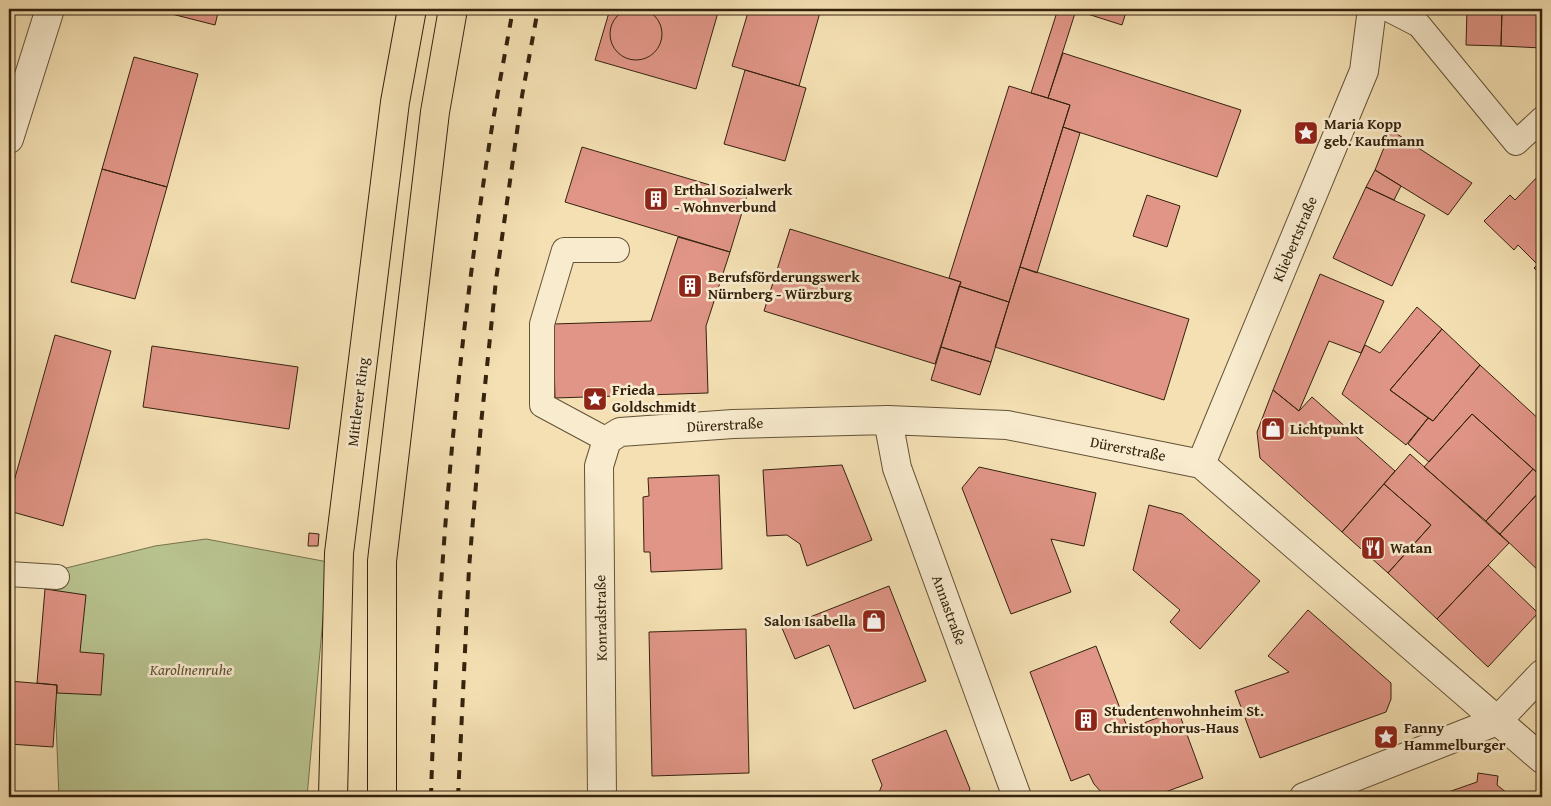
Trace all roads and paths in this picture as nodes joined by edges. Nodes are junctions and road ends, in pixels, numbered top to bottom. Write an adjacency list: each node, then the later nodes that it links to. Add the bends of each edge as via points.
1 (50, 9): 7 (street)
2 (412, 9): 17 (main road, Mittlerer Ring, via 396,102 339,553)
3 (453, 9): 18 (main road, via 435,112 382,561)
4 (1372, 9): 11 (street, Kliebertstraße, via 1364,71)
5 (1388, 9): 6 (lane, via 1419,25 1516,144)
6 (1542, 119)
7 (9, 139)
8 (617, 250): 10 (lane, via 564,250 542,324 542,405)
9 (888, 420): 10 (street, Dürerstraße, via 639,430 620,432); 11 (street, Dürerstraße, via 1007,425); 20 (street, Annastraße, via 897,468)
10 (607, 440): 19 (street, Konradstraße, via 599,466)
11 (1201, 464): 15 (street, Dürerstraße)
12 (9, 574): 13 (lane)
13 (57, 577)
14 (1542, 674): 15 (street)
15 (1497, 721): 16 (street, Dürerstraße); 21 (street)
16 (1542, 760)
17 (333, 797)
18 (382, 797)
19 (602, 797)
20 (1017, 797)
21 (1304, 797)

